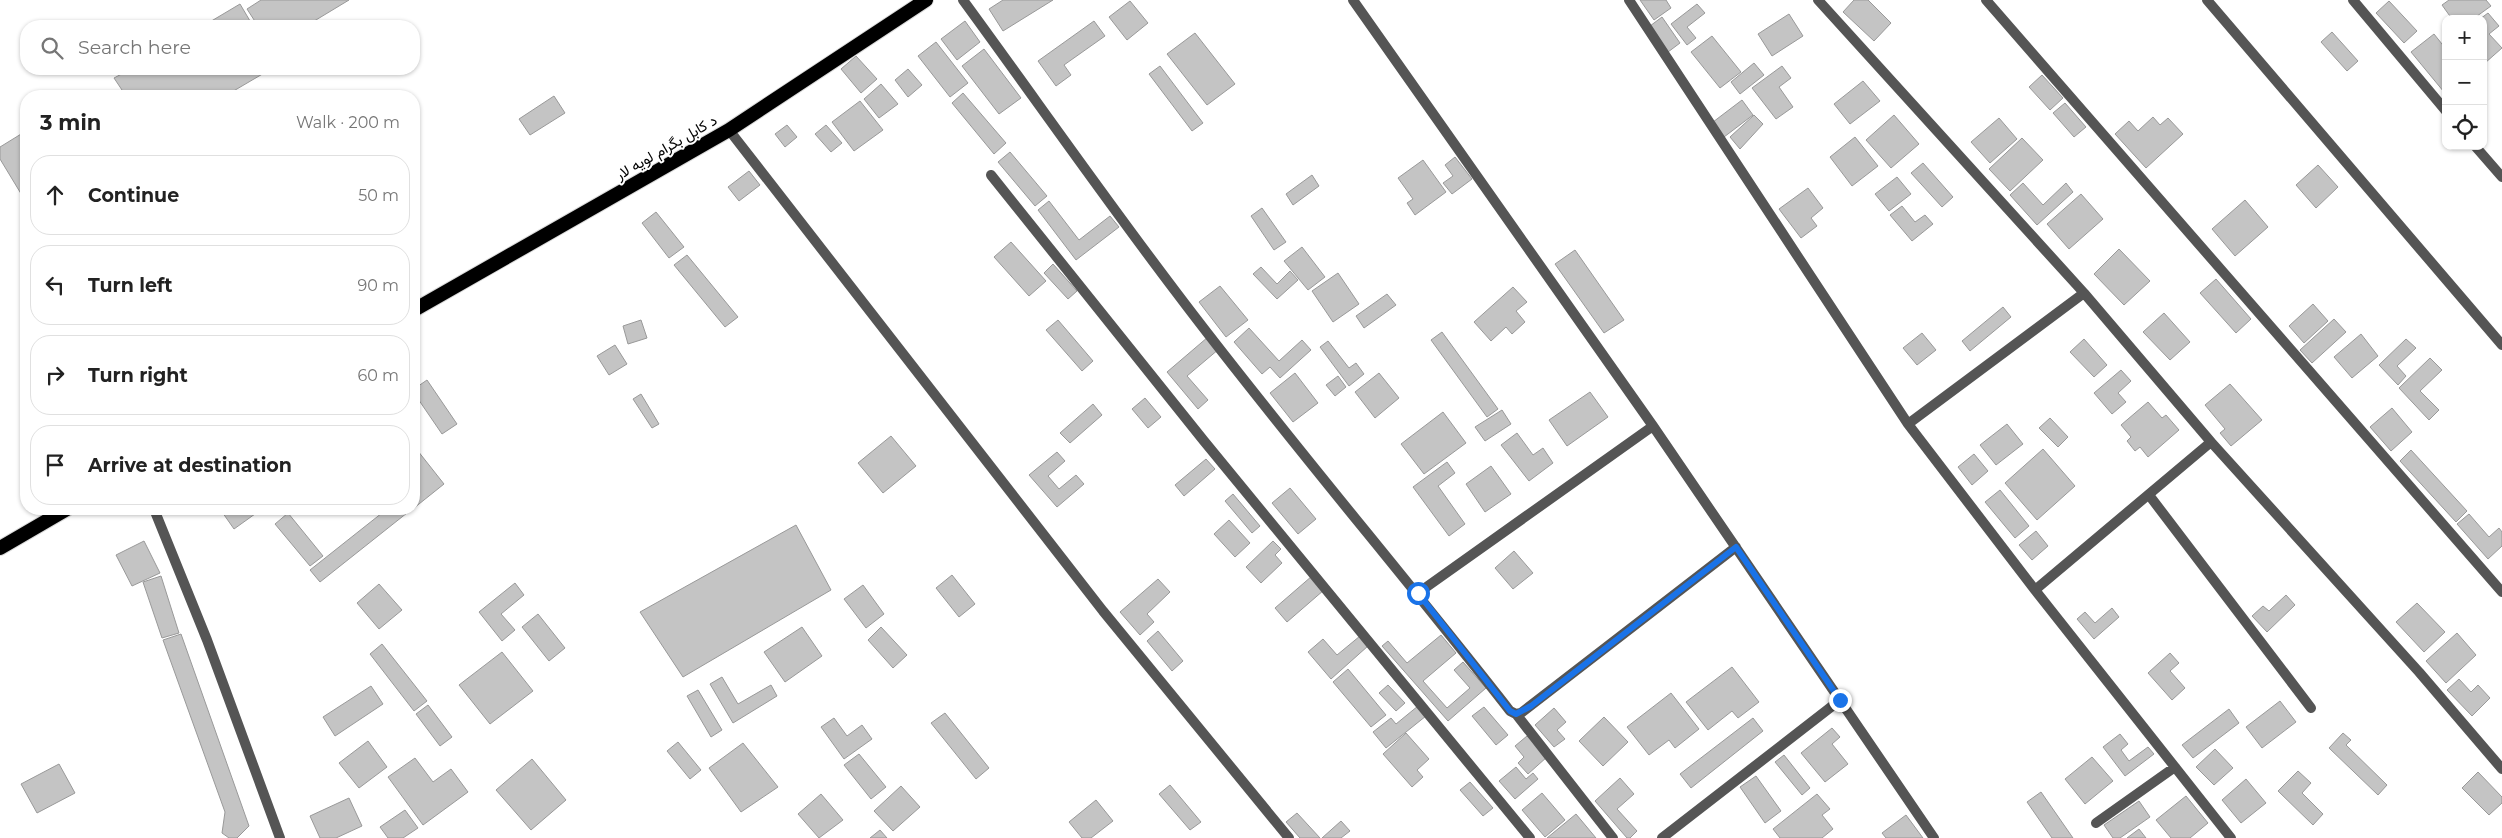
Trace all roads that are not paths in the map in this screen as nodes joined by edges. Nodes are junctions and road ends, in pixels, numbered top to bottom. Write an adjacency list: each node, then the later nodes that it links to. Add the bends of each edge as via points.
1 (926, 0): 10 (highway, د کابل بگرام لویه لار)
2 (963, 0): 27 (street, via 1176,292 1309,462)
3 (1353, 0): 18 (street)
4 (1630, 0): 17 (street)
5 (1818, 0): 14 (street)
6 (1986, 0): 26 (street)
7 (2207, 0): 16 (street)
8 (2353, 0): 9 (street)
9 (2442, 106)
10 (729, 130): 15 (highway, د کابل بگرام لویه لار); 35 (street, via 1103,611)
11 (2479, 150): 13 (street)
12 (992, 175): 36 (street, via 1198,434)
13 (2502, 177)
14 (2084, 293): 17 (street); 19 (street)
15 (420, 307)
16 (2502, 345)
17 (1908, 424): 25 (street)
18 (1653, 426): 23 (street); 27 (street)
19 (2211, 442): 20 (street); 32 (street)
20 (2149, 495): 25 (street); 29 (street)
21 (58, 515): 24 (highway)
22 (156, 515): 34 (street, via 207,640)
23 (1736, 547): 28 (street); 30 (street, via 1531,706)
24 (0, 548)
25 (2035, 590): 31 (street)
26 (2502, 592)
27 (1418, 593): 30 (street, via 1510,711)
28 (1840, 700): 38 (street); 39 (street)
29 (2311, 708)
30 (1516, 714): 37 (street)
31 (2175, 767): 33 (street); 40 (street)
32 (2502, 769)
33 (2096, 823)
34 (280, 838)
35 (1289, 838)
36 (1530, 838)
37 (1613, 838)
38 (1662, 838)
39 (1934, 838)
40 (2231, 838)

